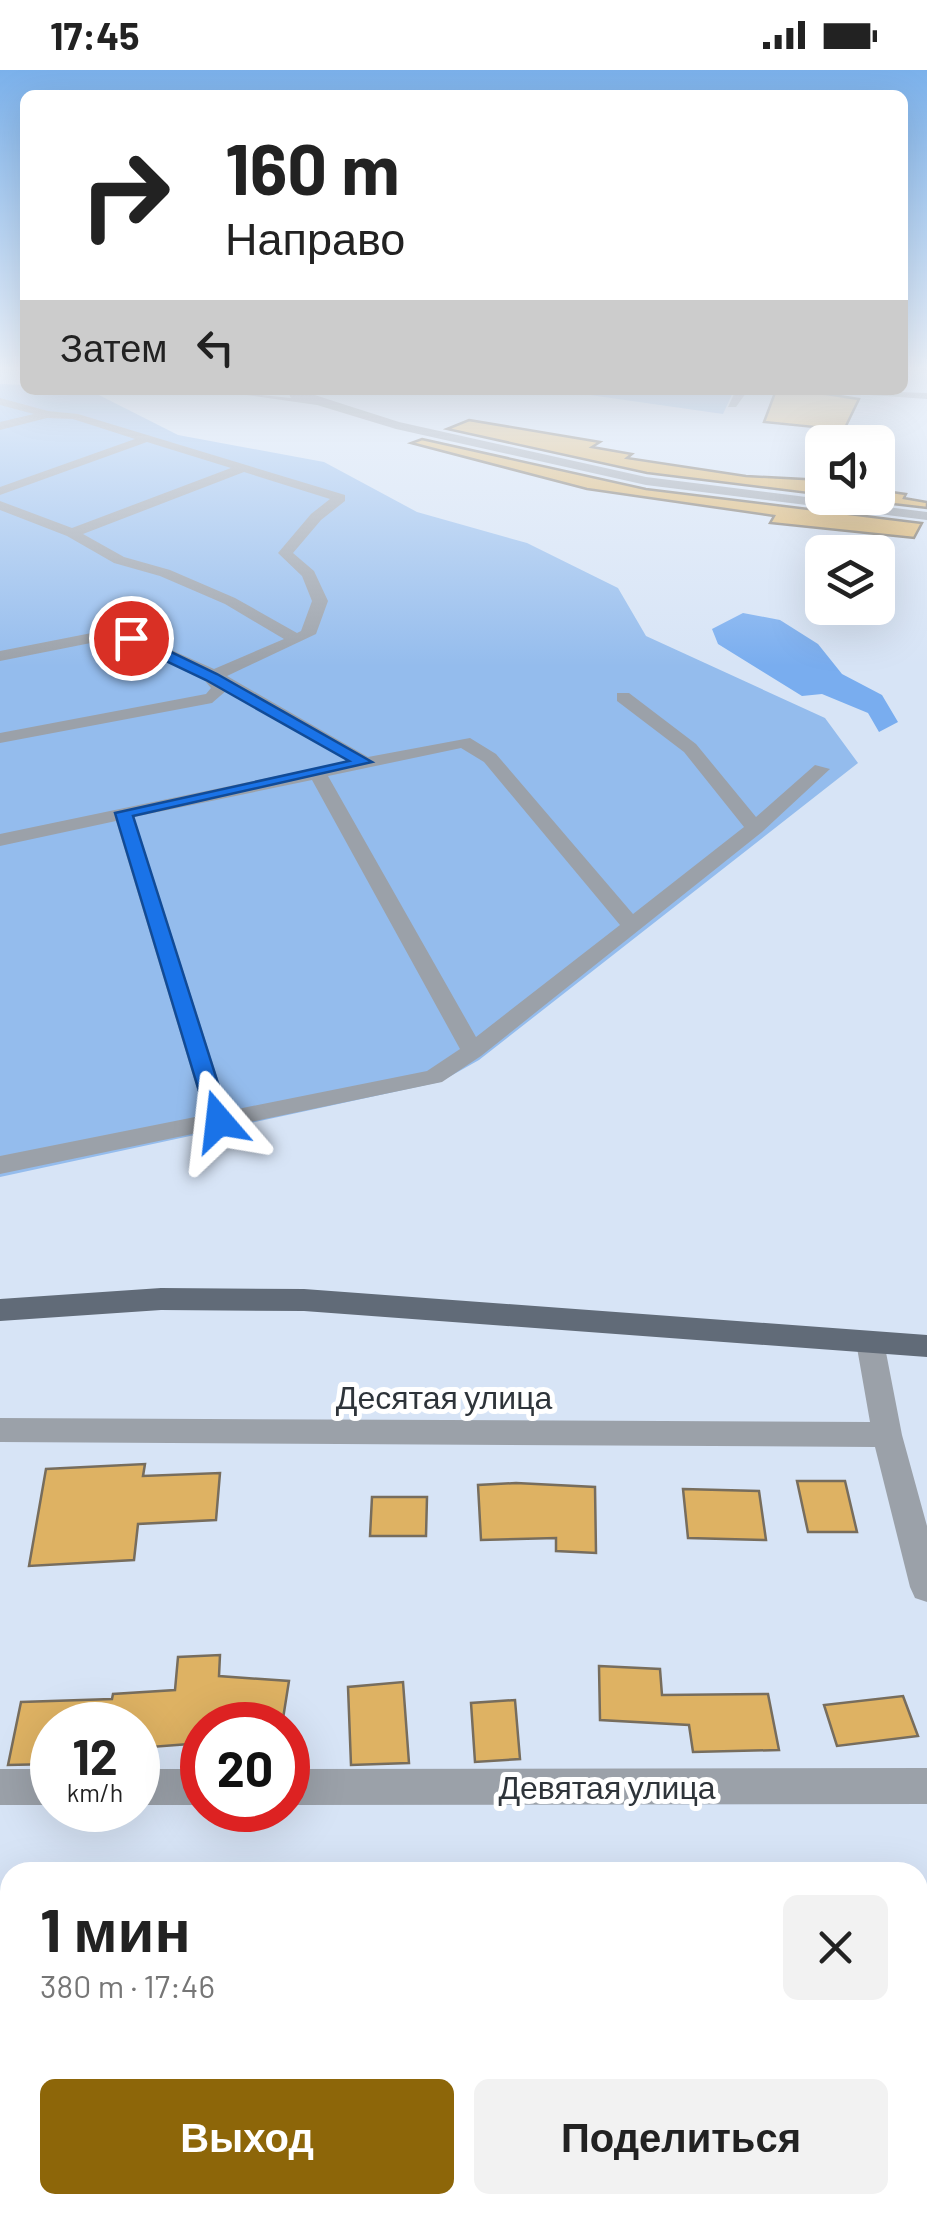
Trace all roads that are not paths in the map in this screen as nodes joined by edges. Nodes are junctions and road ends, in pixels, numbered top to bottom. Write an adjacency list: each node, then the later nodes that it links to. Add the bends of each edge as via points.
1 (69, 466): 5 (street)
2 (232, 466): 4 (street)
3 (579, 466): 7 (street, via 646,481)
4 (241, 469): 8 (street); 9 (street, via 340,498 285,553 308,574 320,601 308,634)
5 (0, 490)
6 (0, 505): 8 (street)
7 (927, 516)
8 (72, 533): 9 (street, via 119,560 230,601)
9 (297, 640): 11 (street)
10 (0, 656): 11 (street, via 112,634)
11 (212, 677): 13 (street, via 220,688 212,698); 14 (street)
12 (623, 696): 18 (street, via 690,748)
13 (0, 738)
14 (364, 762): 16 (street); 20 (street, via 464,742 490,758)
15 (821, 769): 18 (street)
16 (318, 774): 17 (street); 21 (street)
17 (123, 813): 19 (street); 22 (street)
18 (755, 828): 20 (street)
19 (0, 840)
20 (631, 924): 21 (street)
21 (472, 1052): 22 (street, via 434,1077)
22 (219, 1121): 23 (street)
23 (0, 1165)
24 (0, 1310): 25 (main road, via 304,1300)
25 (870, 1342): 26 (main road); 28 (street)
26 (927, 1346)
27 (0, 1430): 28 (street, Десятая улица)
28 (887, 1435): 29 (street)
29 (927, 1586)
30 (927, 1786): 32 (street, Девятая улица)
31 (30, 1787): 33 (street)
32 (310, 1787)
33 (0, 1788)

